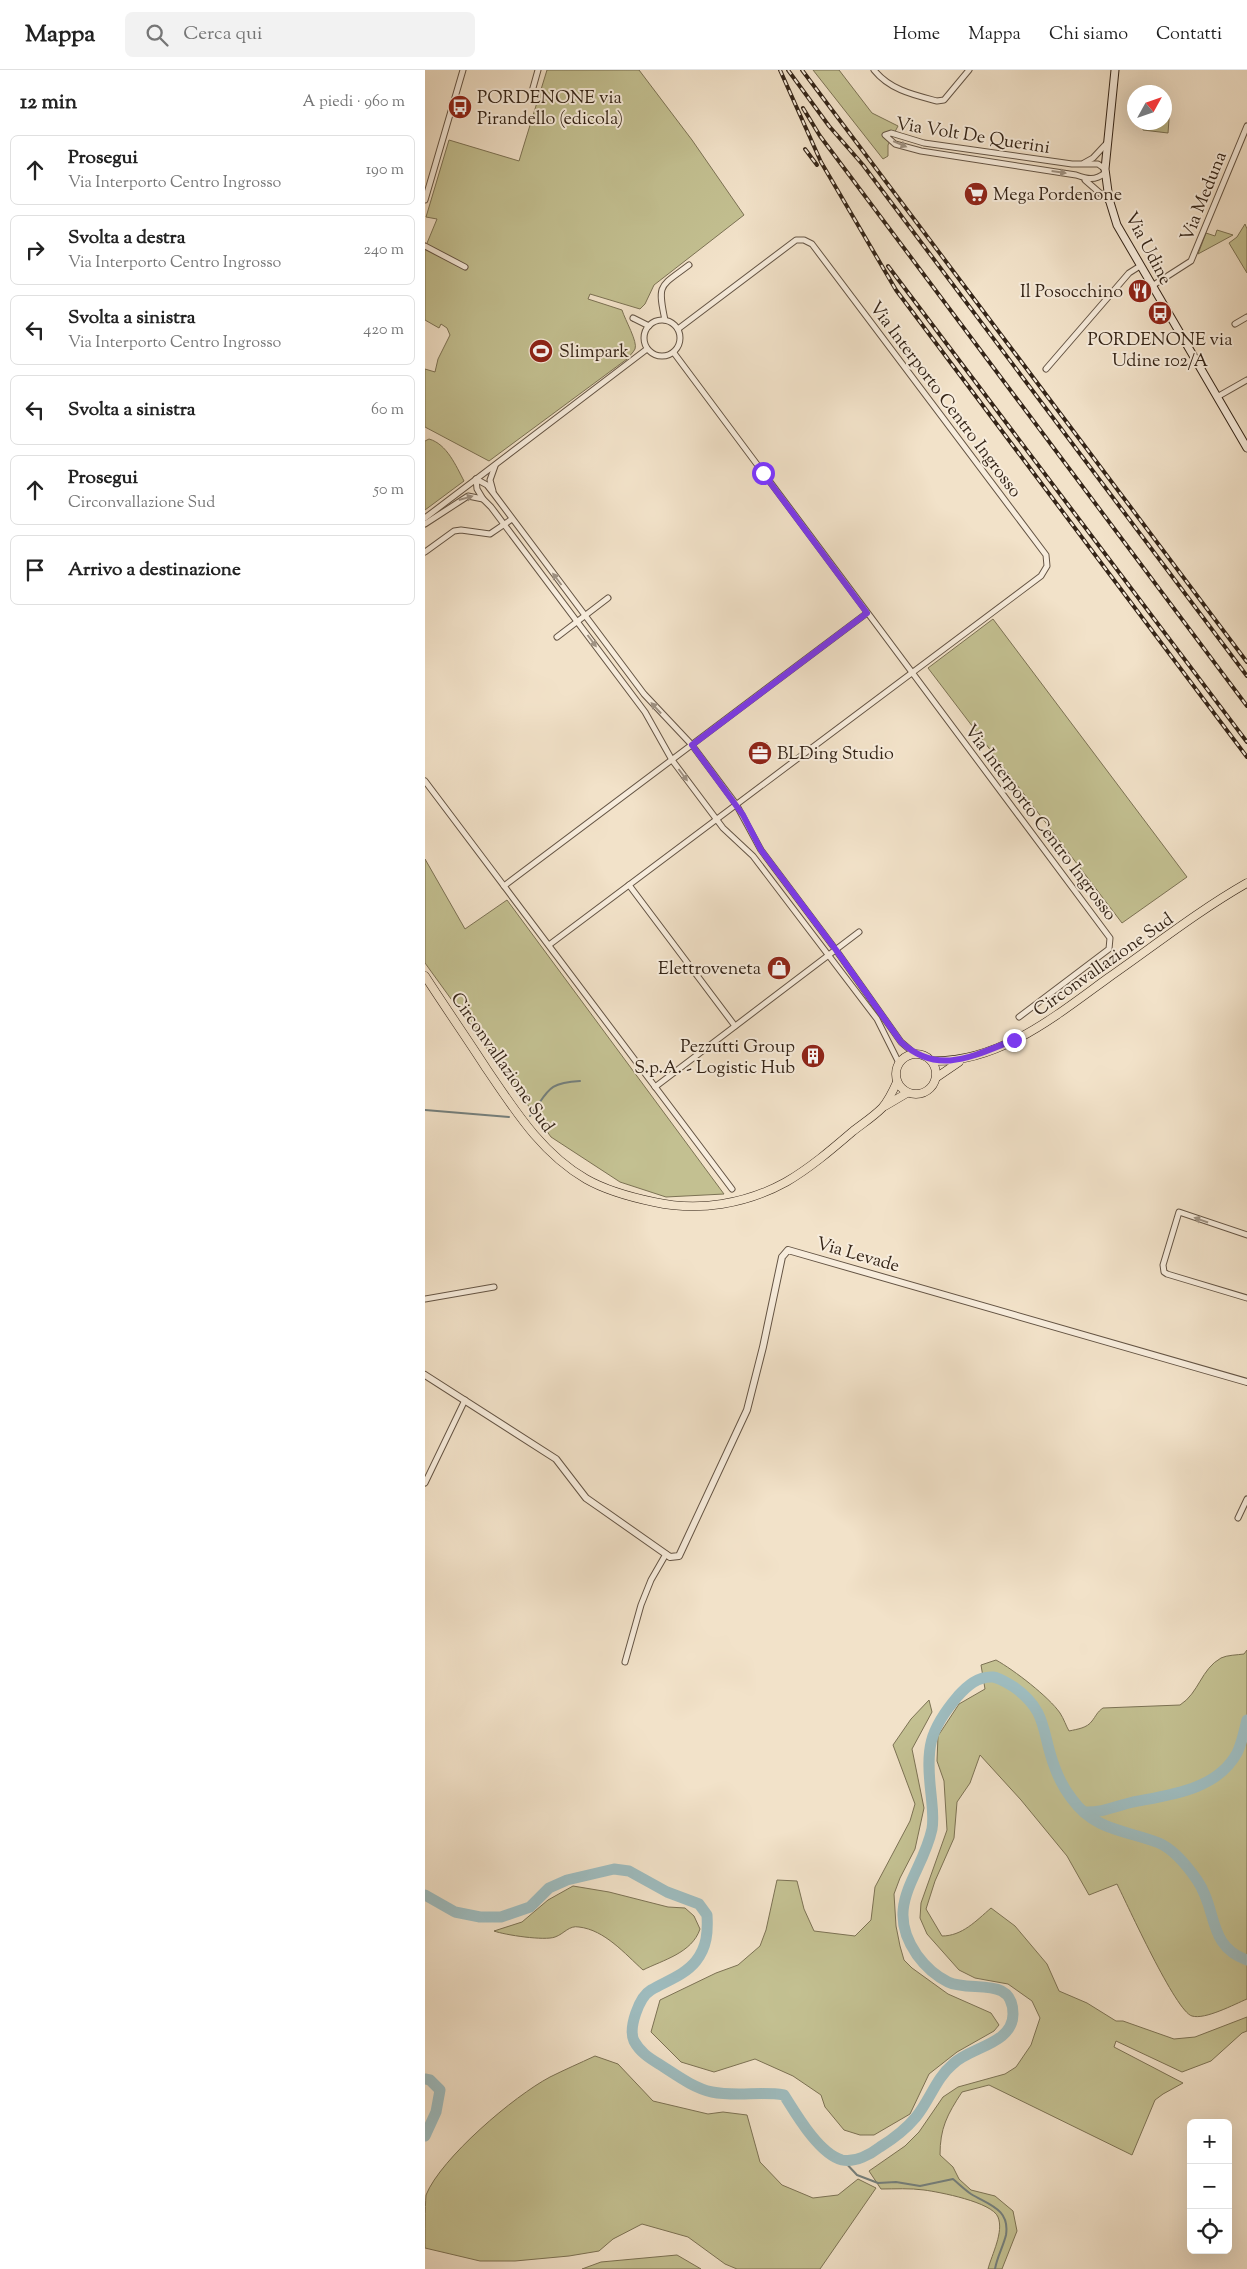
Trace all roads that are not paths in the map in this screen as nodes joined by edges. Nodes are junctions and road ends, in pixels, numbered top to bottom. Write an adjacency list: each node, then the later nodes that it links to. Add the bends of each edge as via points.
1 (463, 70): 14 (street)
2 (538, 70): 6 (street)
3 (874, 70): 4 (street, via 891,86 937,101 944,100)
4 (969, 70)
5 (1115, 70): 8 (main road, Via Udine)
6 (531, 95)
7 (1247, 126): 20 (street, Via Meduna, via 1191,261)
8 (1107, 142): 11 (street, via 1093,158); 12 (main road, Via Udine)
9 (952, 148): 10 (street); 10 (street, Via Volt De Querini, one-way to 10, via 891,133 885,135 901,146); 11 (street, Via Volt De Querini)
10 (951, 156): 13 (street, Via Volt De Querini, one-way to 13)
11 (1079, 165): 12 (street, Via Volt De Querini, via 1098,164)
12 (1105, 171): 13 (street, Via Volt De Querini, via 1095,179); 15 (main road, Via Udine)
13 (1081, 177): 15 (street, Via Volt De Querini)
14 (425, 200)
15 (1110, 202): 18 (main road, Via Udine, via 1117,225)
16 (425, 246): 19 (street)
17 (689, 265): 23 (street, via 662,286 660,295)
18 (1140, 266): 20 (main road, Via Udine); 29 (street, via 1129,273)
19 (465, 267)
20 (1152, 286): 31 (main road, Via Udine)
21 (1247, 317): 24 (street)
22 (633, 318): 25 (street)
23 (665, 320): 25 (street); 26 (street)
24 (1235, 324)
25 (649, 326): 27 (street, via 644,337)
26 (678, 329): 28 (street, via 680,341); 47 (street, Via Interporto Centro Ingrosso, via 795,240 812,244 1046,556 1047,566 1041,576)
27 (647, 349): 28 (street, via 658,355); 33 (street)
28 (674, 353): 43 (street, Via Interporto Centro Ingrosso)
29 (1046, 368)
30 (1247, 380): 31 (street)
31 (1217, 397): 32 (main road, Via Udine)
32 (1247, 448)
33 (495, 465): 34 (street); 35 (street, via 491,480)
34 (476, 479): 35 (street, via 487,484); 36 (street); 37 (street)
35 (494, 494): 38 (street)
36 (483, 499): 39 (street, one-way to 36, via 468,496); 40 (street)
37 (425, 518)
38 (512, 519): 40 (street); 44 (street, one-way to 38)
39 (425, 524)
40 (505, 525): 41 (street, via 490,534 454,531); 45 (street)
41 (425, 552)
42 (608, 598): 44 (street)
43 (867, 613): 47 (street, Via Interporto Centro Ingrosso); 48 (street)
44 (585, 616): 45 (street); 48 (street, one-way to 44, via 655,709)
45 (577, 621): 46 (street); 49 (street, one-way to 49, via 645,712)
46 (557, 637)
47 (912, 672): 51 (street, Via Interporto Centro Ingrosso); 61 (street, Via Interporto Centro Ingrosso, via 1111,938 1109,949)
48 (692, 745): 49 (street); 51 (street)
49 (672, 760): 52 (street, one-way to 52); 55 (street)
50 (425, 781): 55 (street)
51 (736, 804): 52 (street, Via Interporto Centro Ingrosso); 58 (street, via 761,850)
52 (716, 819): 54 (street, Via Interporto Centro Ingrosso); 59 (street, via 753,856)
53 (1247, 883): 64 (main road, Circonvallazione Sud, via 1038,1028)
54 (629, 885): 57 (street, Via Interporto Centro Ingrosso); 62 (street)
55 (504, 886): 57 (street)
56 (859, 932): 58 (street)
57 (549, 945): 69 (street)
58 (836, 950): 59 (street); 63 (street, via 901,1042)
59 (829, 956): 62 (street); 66 (street, via 877,1020)
60 (425, 976): 71 (main road, Circonvallazione Sud, via 521,1119 544,1146 572,1170 611,1191 689,1207 738,1201 776,1187 797,1175)
61 (1019, 1017)
62 (735, 1026): 69 (street)
63 (915, 1054): 65 (main road); 66 (main road, via 906,1056)
64 (969, 1057): 65 (main road); 67 (main road)
65 (932, 1061): 67 (main road)
66 (899, 1063): 68 (main road)
67 (937, 1077): 70 (main road, via 923,1094)
68 (897, 1082): 70 (main road); 71 (main road, Circonvallazione Sud)
69 (655, 1087): 72 (street)
70 (907, 1093): 71 (main road)
71 (883, 1107)
72 (732, 1189)
73 (1247, 1235): 76 (street, one-way to 76, via 1179,1212 1163,1265 1167,1274)
74 (494, 1287): 75 (street)
75 (425, 1298)
76 (1247, 1298)
77 (425, 1375): 79 (street)
78 (1247, 1382): 83 (street, Via Levade, via 788,1250 782,1257 747,1410 679,1556 670,1558)
79 (465, 1400): 80 (street); 83 (street, via 556,1459 586,1498)
80 (425, 1483)
81 (1247, 1499): 82 (street)
82 (1238, 1518)
83 (666, 1554): 84 (street, via 641,1605)
84 (625, 1662)

